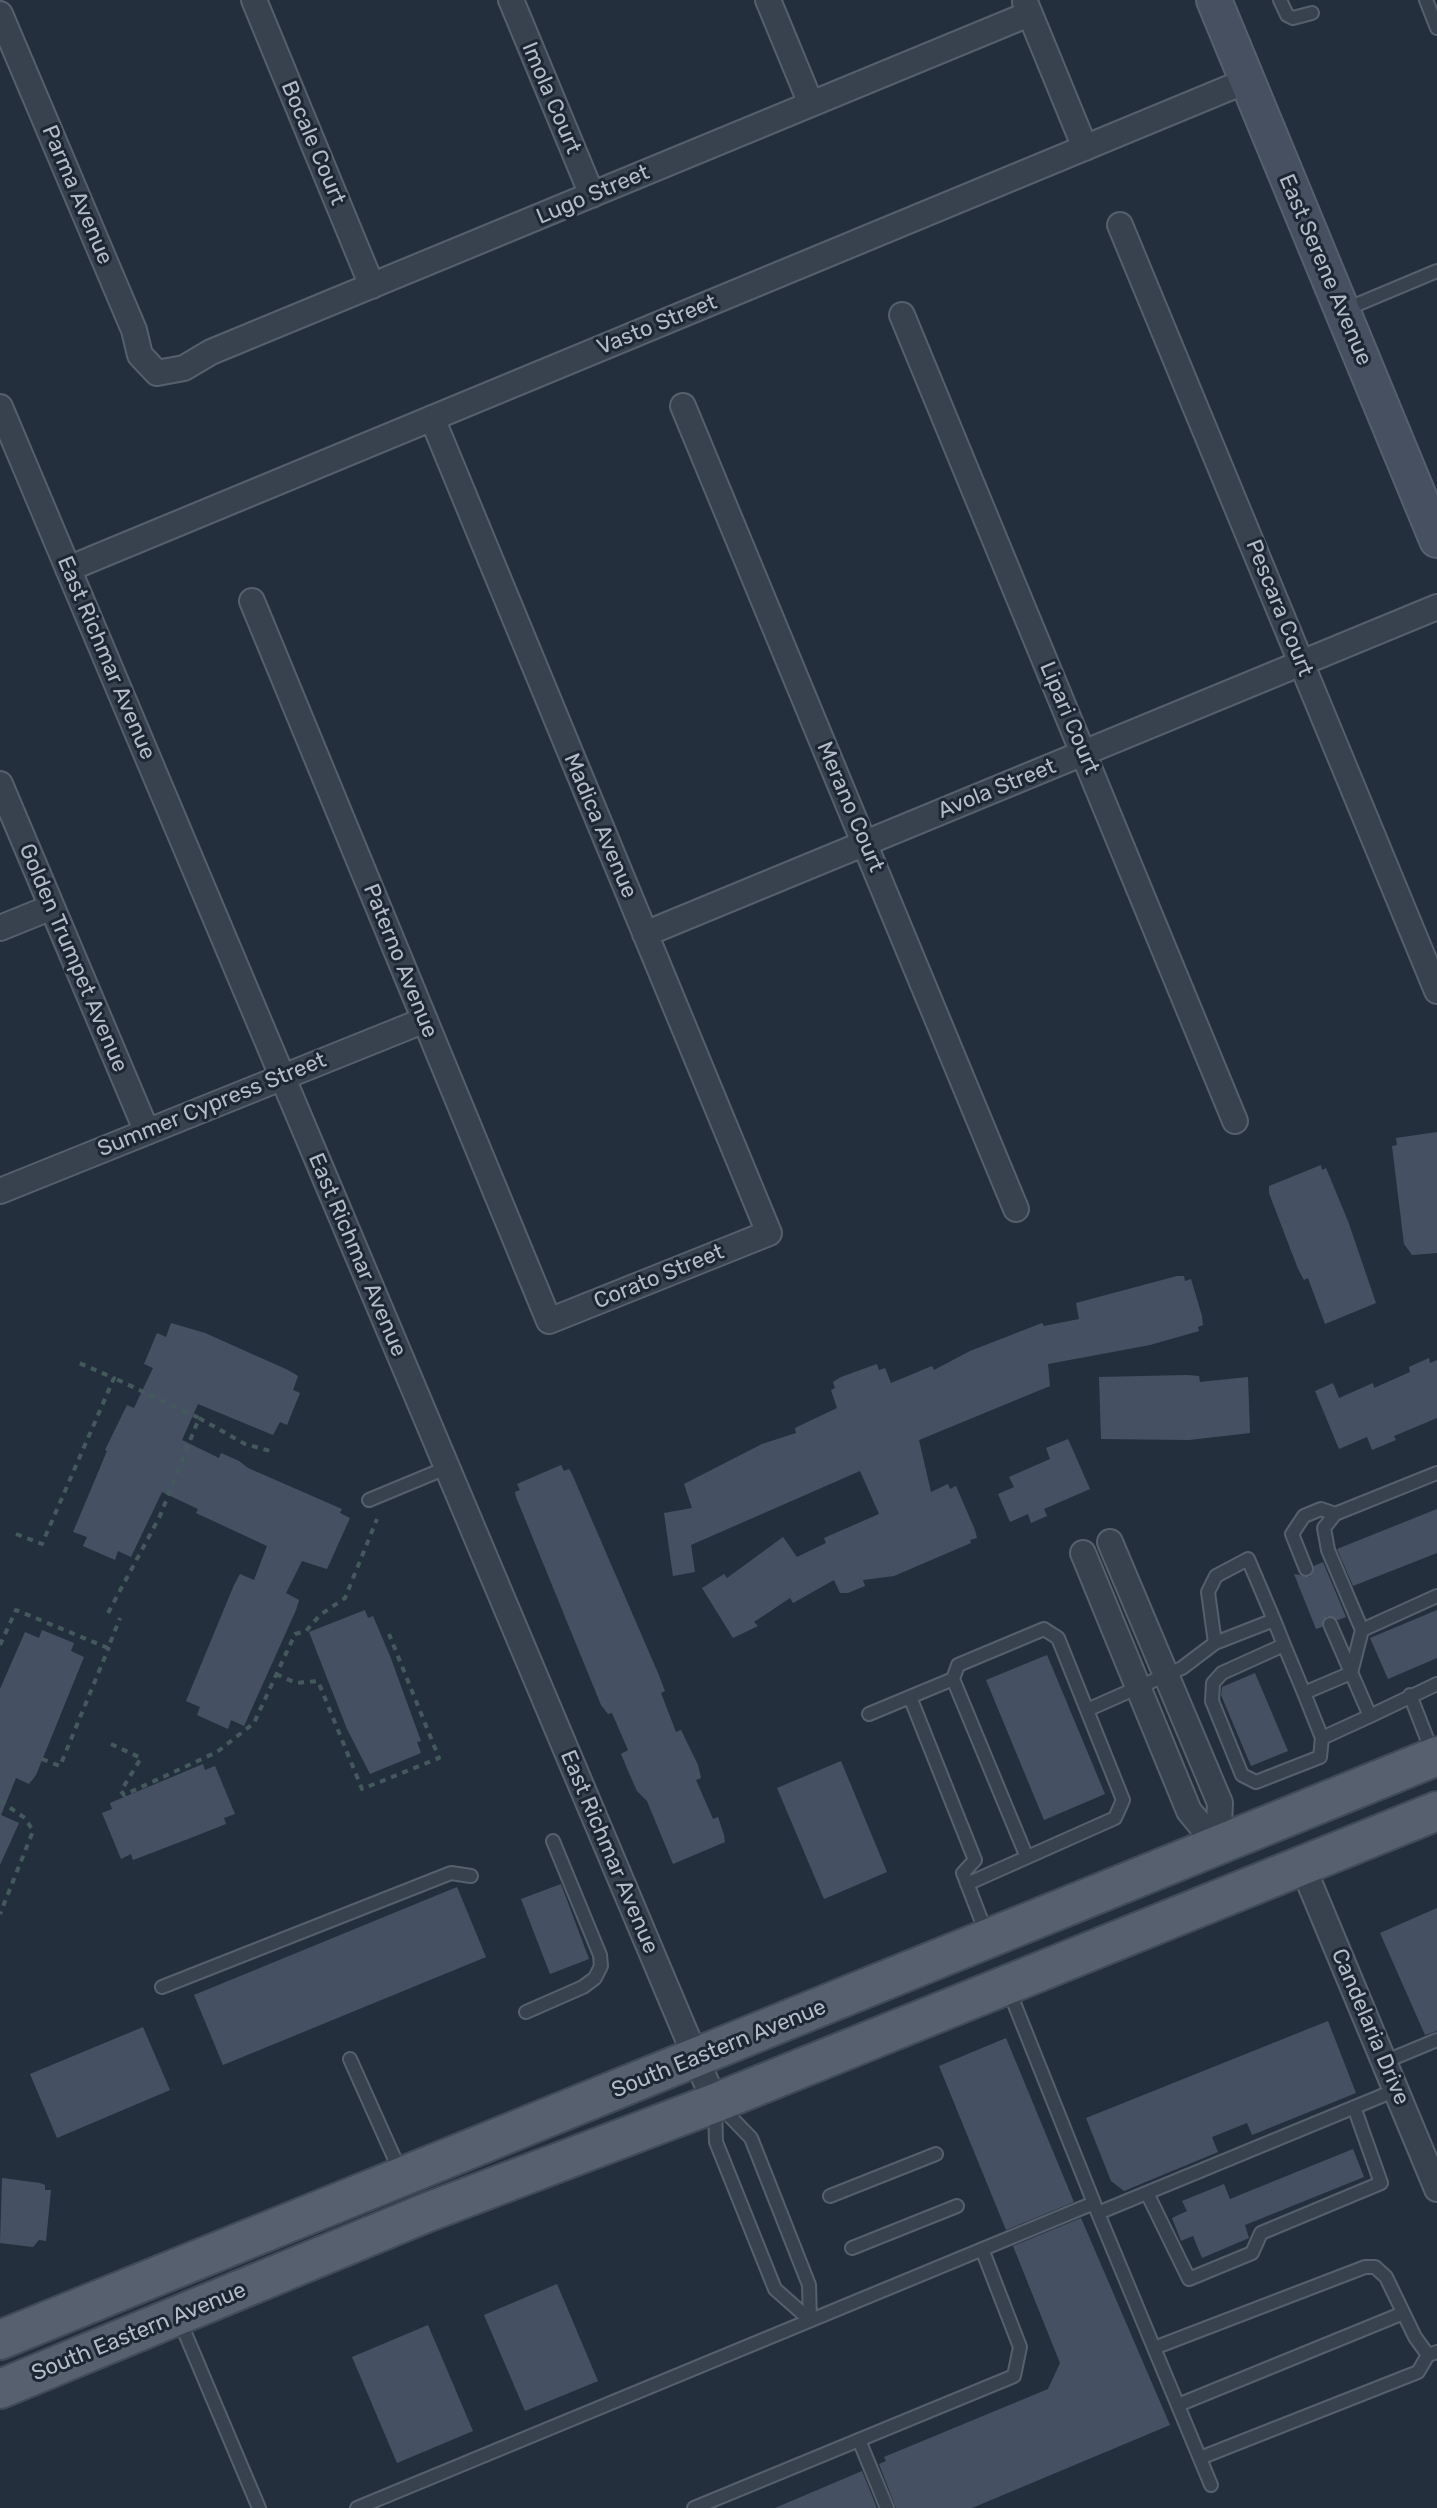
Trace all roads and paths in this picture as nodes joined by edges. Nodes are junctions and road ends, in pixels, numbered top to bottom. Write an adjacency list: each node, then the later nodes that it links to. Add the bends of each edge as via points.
1 (254, 0): 17 (street, Bocale Court)
2 (511, 0): 14 (street, Imola Court)
3 (768, 0): 12 (street)
4 (1214, 0): 11 (main road, East Serene Avenue)
5 (1280, 0): 8 (lane, via 1293,18)
6 (1426, 0): 10 (lane)
7 (1026, 7): 12 (street, Lugo Street); 13 (street)
8 (1312, 13)
9 (2, 25): 20 (street, Parma Avenue, via 134,330 140,355)
10 (1437, 28)
11 (1246, 81): 13 (street, Vasto Street); 18 (main road, East Serene Avenue)
12 (811, 104): 14 (street, Lugo Street)
13 (1085, 148): 23 (street, Vasto Street)
14 (592, 195): 17 (street, Lugo Street)
15 (1120, 225): 28 (street, Pescara Court)
16 (1437, 271): 18 (lane)
17 (372, 286): 20 (street, Lugo Street, via 184,368)
18 (1342, 311): 24 (main road, East Serene Avenue)
19 (902, 315): 29 (street, Lipari Court)
20 (157, 373)
21 (683, 406): 31 (street, Merano Court)
22 (0, 407): 25 (street, East Richmar Avenue)
23 (432, 418): 25 (street, Vasto Street); 34 (street, Madica Avenue)
24 (1437, 540)
25 (68, 569): 37 (street, East Richmar Avenue)
26 (252, 601): 36 (street, Paterno Avenue)
27 (1437, 607): 28 (street, Avola Street)
28 (1301, 663): 29 (street, Avola Street); 35 (street, Pescara Court)
29 (1083, 753): 31 (street, Avola Street); 38 (street, Lipari Court)
30 (0, 784): 32 (street, Golden Trumpet Avenue)
31 (864, 843): 34 (street, Avola Street); 41 (street, Merano Court)
32 (52, 907): 33 (street); 39 (street, Golden Trumpet Avenue)
33 (0, 928)
34 (645, 934): 42 (street, Madica Avenue)
35 (1437, 991)
36 (425, 1020): 37 (street, Summer Cypress Street); 43 (street, Paterno Avenue)
37 (282, 1078): 39 (street, Summer Cypress Street); 48 (street, East Richmar Avenue)
38 (1235, 1121)
39 (147, 1132): 40 (street, Summer Cypress Street)
40 (0, 1191)
41 (1016, 1209)
42 (769, 1233): 43 (street, Corato Street)
43 (549, 1321)
44 (79, 1363): 45 (path)
45 (114, 1378): 46 (path); 53 (path, via 42,1544)
46 (199, 1418): 47 (path, via 245,1444); 58 (path, via 160,1516)
47 (274, 1452)
48 (446, 1468): 50 (lane); 100 (street, East Richmar Avenue)
49 (1437, 1473): 51 (lane)
50 (369, 1500)
51 (1335, 1514): 56 (lane, via 1321,1509 1304,1516 1292,1534); 62 (lane, via 1324,1528 1328,1550)
52 (377, 1519): 69 (path, via 345,1598 295,1634)
53 (16, 1534)
54 (1110, 1542): 70 (street)
55 (1083, 1553): 73 (street)
56 (1306, 1569)
57 (1437, 1596): 62 (lane)
58 (108, 1613)
59 (120, 1618): 66 (path)
60 (1274, 1620): 64 (lane); 64 (lane, via 1248,1559 1216,1576 1208,1592); 67 (lane)
61 (1330, 1624): 68 (lane)
62 (1362, 1630): 68 (lane)
63 (389, 1634): 69 (path, via 439,1758 362,1789 318,1681 296,1683)
64 (1215, 1643): 70 (lane)
65 (0, 1645): 66 (path, via 16,1610)
66 (109, 1645): 83 (path, via 60,1766)
67 (1284, 1645): 74 (lane); 80 (lane, via 1222,1673 1213,1683 1212,1701 1242,1775 1256,1782 1320,1757)
68 (1351, 1673): 74 (lane); 79 (lane)
69 (276, 1674): 81 (path, via 254,1723 224,1747 124,1795 121,1791 141,1758)
70 (1166, 1675): 73 (lane); 87 (street, via 1220,1803)
71 (953, 1679): 76 (lane); 77 (lane, via 958,1665 1044,1629 1058,1638); 88 (lane)
72 (1437, 1684): 75 (lane)
73 (1136, 1688): 77 (lane); 87 (street, via 1189,1811)
74 (1304, 1693): 80 (lane)
75 (1410, 1695): 79 (lane); 82 (lane)
76 (910, 1697): 78 (lane); 91 (lane, via 975,1860 963,1873)
77 (1087, 1710): 88 (lane, via 1123,1800 1115,1818)
78 (869, 1714)
79 (1370, 1716): 80 (lane)
80 (1322, 1738)
81 (111, 1744)
82 (1436, 1756): 87 (main road, South Eastern Avenue); 89 (main road, via 1407,1791 1304,1837 1294,1846)
83 (42, 1759)
84 (0, 1801): 93 (path, via 25,1818 33,1831)
85 (1437, 1811): 89 (main road, South Eastern Avenue)
86 (553, 1841): 97 (lane, via 601,1966 583,1987)
87 (1218, 1846): 92 (main road); 94 (main road, South Eastern Avenue)
88 (1026, 1855): 91 (lane)
89 (1302, 1865): 92 (main road, South Eastern Avenue); 101 (street, Candelaria Drive)
90 (471, 1876): 96 (lane, via 451,1873)
91 (967, 1884): 94 (lane)
92 (1236, 1892): 95 (main road, South Eastern Avenue)
93 (0, 1914)
94 (989, 1939): 100 (main road, South Eastern Avenue)
95 (1006, 1985): 103 (main road, South Eastern Avenue); 111 (lane)
96 (162, 1987)
97 (526, 2012)
98 (1437, 2040): 101 (lane)
99 (350, 2059): 106 (lane)
100 (697, 2059): 103 (street, East Richmar Avenue); 106 (main road, South Eastern Avenue)
101 (1384, 2062): 102 (street, Candelaria Drive)
102 (1396, 2090): 104 (lane); 107 (street, Candelaria Drive)
103 (715, 2103): 116 (main road, South Eastern Avenue, via 428,2212); 117 (lane, via 748,2131 809,2285); 117 (lane, via 716,2142 775,2289)
104 (1354, 2107): 108 (lane); 108 (lane, via 1381,2183 1261,2233 1252,2253 1189,2279)
105 (936, 2154): 109 (lane)
106 (404, 2178): 114 (main road, South Eastern Avenue); 116 (main road, via 367,2214 206,2285)
107 (1437, 2189)
108 (1147, 2193): 111 (lane)
109 (830, 2196)
110 (957, 2206): 112 (lane)
111 (1096, 2208): 113 (lane); 119 (lane)
112 (852, 2248)
113 (982, 2249): 117 (lane); 124 (lane, via 1020,2347 1014,2376)
114 (70, 2312): 118 (main road, South Eastern Avenue); 121 (main road, via 27,2346)
115 (1401, 2314): 119 (lane, via 1386,2277 1375,2267 1365,2267); 120 (lane); 123 (lane)
116 (178, 2316): 122 (main road, South Eastern Avenue); 127 (lane)
117 (810, 2320): 128 (lane)
118 (0, 2340)
119 (1154, 2348): 123 (lane)
120 (1433, 2353): 125 (lane, via 1418,2372)
121 (0, 2357)
122 (0, 2389)
123 (1178, 2405): 125 (lane)
124 (859, 2440): 129 (lane); 130 (lane)
125 (1200, 2458): 126 (lane)
126 (1211, 2485)
127 (259, 2508)
128 (357, 2508)
129 (694, 2508)
130 (887, 2508)

